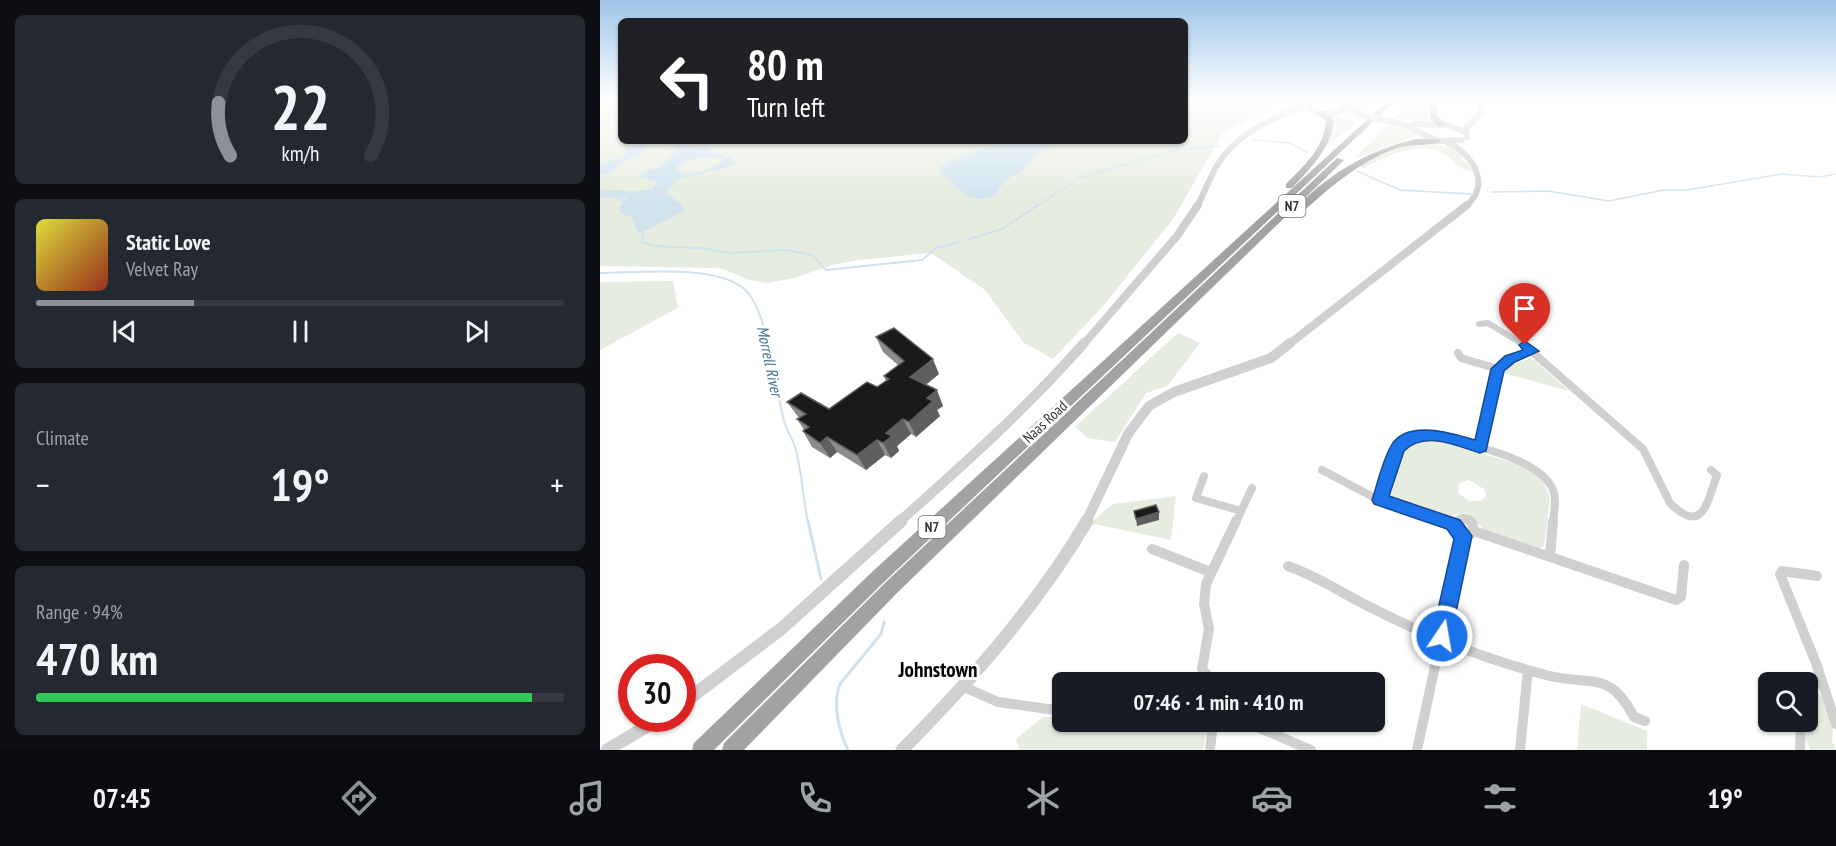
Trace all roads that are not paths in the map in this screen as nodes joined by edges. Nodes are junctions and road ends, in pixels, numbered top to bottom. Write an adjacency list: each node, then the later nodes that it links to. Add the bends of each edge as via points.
1 (1246, 134): 36 (street, via 1218,163 1196,209 1177,236 1057,374 789,622)
2 (1326, 134): 9 (highway, N7, via 1314,157)
3 (1358, 134): 9 (highway, Naas Road / N7)
4 (1367, 134): 9 (highway, Naas Road / N7)
5 (1426, 134): 7 (street)
6 (1466, 134): 8 (street)
7 (1443, 141): 8 (street); 9 (highway, N7, via 1404,143 1345,172)
8 (1462, 145): 35 (street, via 1477,169 1480,185 1462,210 1271,358 1169,394 1141,412 1103,491 1058,568)
9 (1174, 310): 46 (highway, Naas Road / N7, via 878,577); 47 (highway, Naas Road / N7)
10 (1479, 324): 11 (street, via 1488,323)
11 (1532, 351): 13 (street, via 1510,359); 16 (street, via 1643,448 1677,510 1696,517 1704,512 1717,475)
12 (1458, 353): 13 (street, via 1461,358)
13 (1498, 369): 14 (street)
14 (1480, 447): 19 (street, via 1438,435 1404,441); 25 (street, via 1527,464 1553,489)
15 (1322, 470): 19 (street)
16 (1711, 470)
17 (1204, 476): 20 (street, via 1196,498)
18 (1252, 488): 20 (street)
19 (1380, 500): 21 (street)
20 (1241, 511): 28 (street)
21 (1454, 525): 22 (street, via 1465,520 1473,525); 23 (street)
22 (1474, 531): 23 (street); 25 (street)
23 (1463, 536): 30 (street)
24 (1152, 549): 28 (street)
25 (1550, 556): 26 (street, via 1676,600 1681,597)
26 (1684, 565)
27 (1288, 566): 30 (street, via 1371,608)
28 (1210, 572): 32 (street, via 1204,594 1209,629)
29 (1817, 576): 34 (street, via 1782,571 1779,574)
30 (1442, 636): 31 (street); 51 (street)
31 (1528, 670): 38 (street, via 1611,685 1631,707 1634,717); 52 (street)
32 (1205, 672)
33 (1818, 683): 34 (street)
34 (1822, 684): 39 (street)
35 (964, 687): 37 (street, via 998,702); 48 (street)
36 (696, 693)
37 (1052, 710)
38 (1646, 721)
39 (1836, 724)
40 (1212, 732): 49 (street)
41 (1269, 732): 50 (street)
42 (1801, 732): 53 (street)
43 (640, 733): 44 (street); 45 (street)
44 (607, 750)
45 (622, 750)
46 (701, 750)
47 (731, 750)
48 (902, 750)
49 (1210, 750)
50 (1311, 750)
51 (1417, 750)
52 (1520, 750)
53 (1800, 750)

